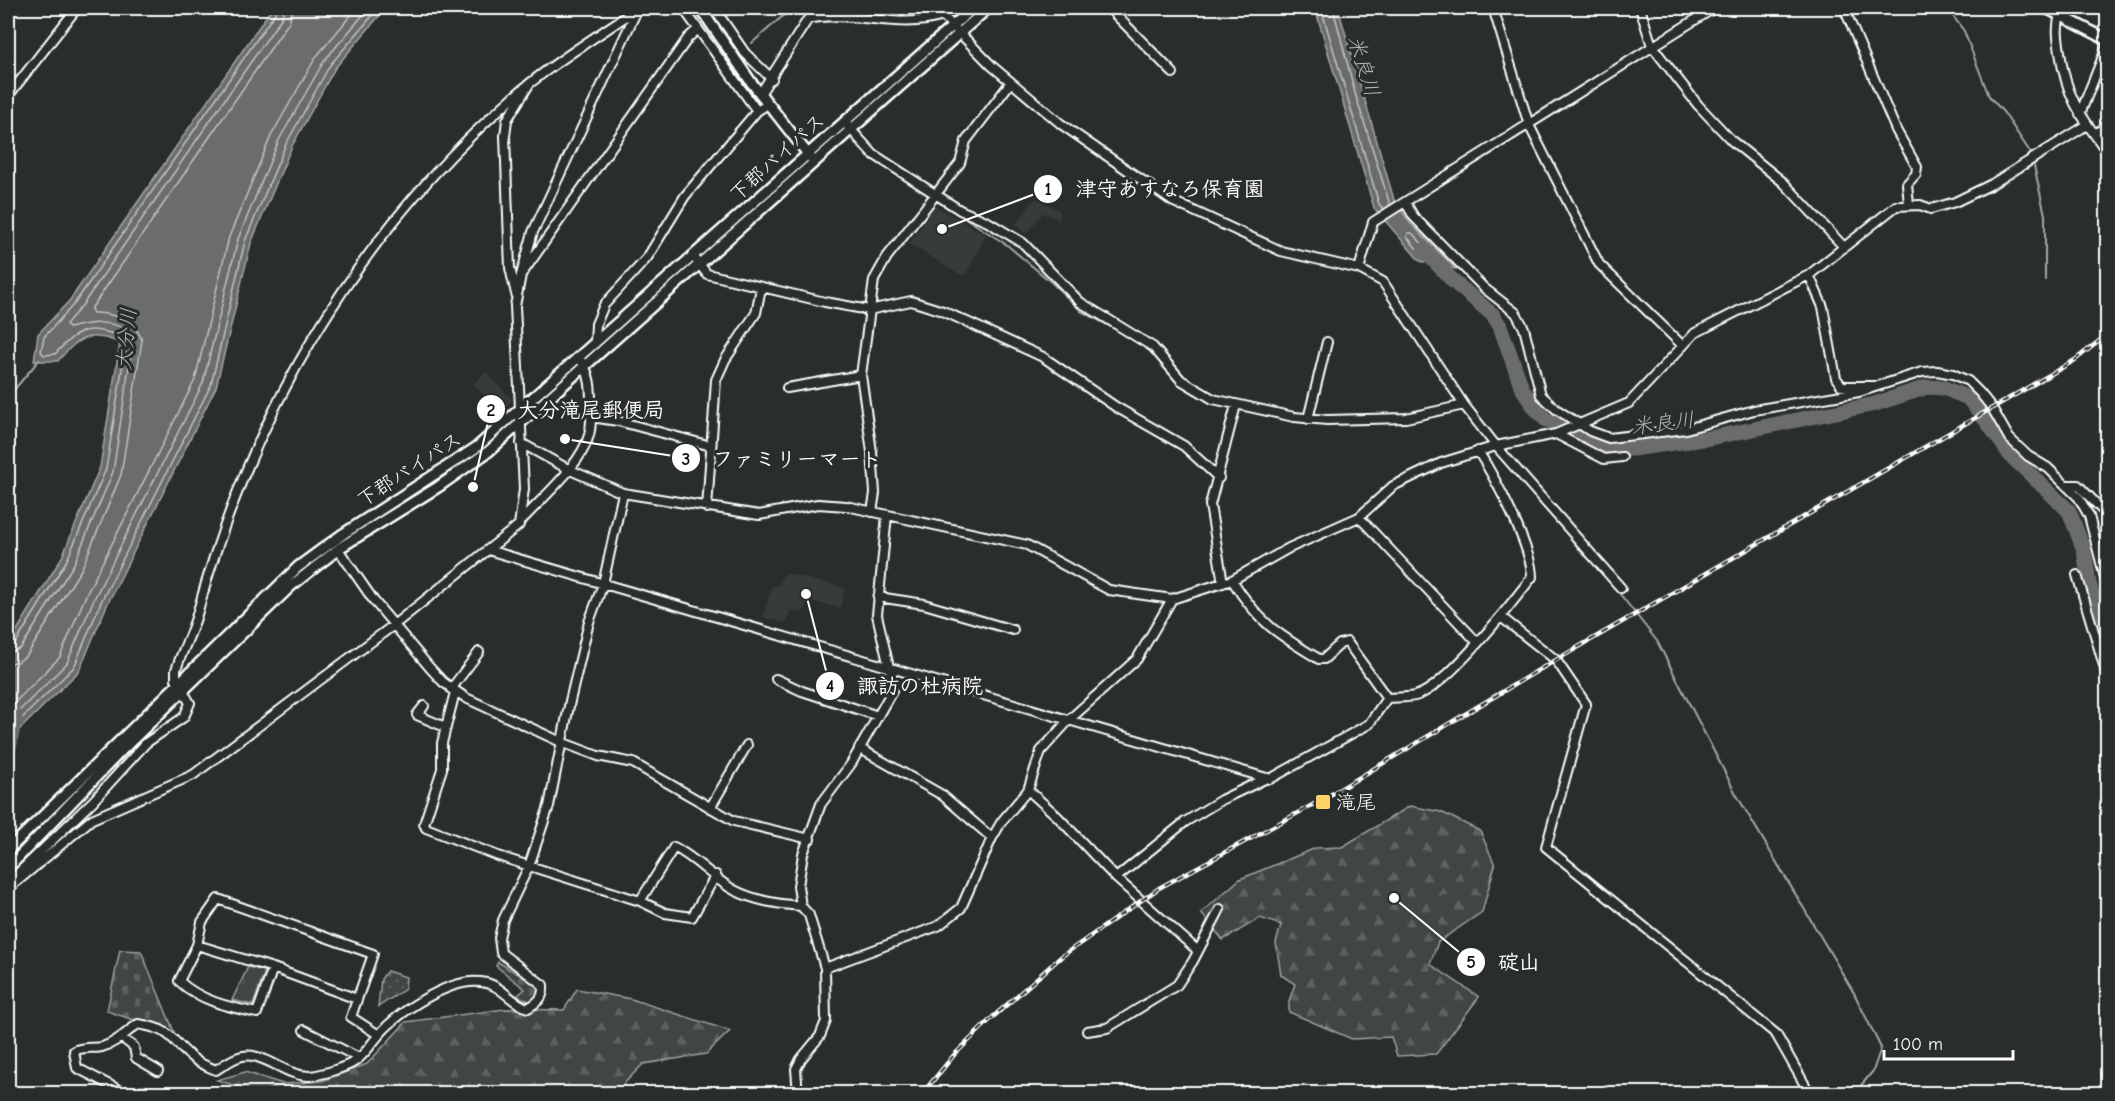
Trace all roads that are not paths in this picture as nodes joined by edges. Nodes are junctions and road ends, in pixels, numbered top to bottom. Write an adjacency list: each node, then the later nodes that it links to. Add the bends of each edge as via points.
1 (77, 8): 26 (street)
2 (638, 8): 24 (street); 44 (street, via 533,232)
3 (683, 8): 15 (street)
4 (700, 8): 25 (street)
5 (714, 8): 22 (street, via 745,53)
6 (973, 8): 16 (street)
7 (988, 8): 16 (street)
8 (1109, 8): 21 (street)
9 (1493, 8): 30 (street)
10 (1640, 8): 18 (street)
11 (1714, 8): 18 (street)
12 (1844, 8): 39 (street, via 1896,130 1917,167 1907,184)
13 (2046, 8): 14 (street)
14 (2064, 11): 17 (street); 29 (street, via 2057,37 2064,81)
15 (698, 29): 28 (street); 44 (street)
16 (956, 30): 22 (street, via 942,16 902,23 822,16 808,19); 23 (street); 32 (street)
17 (2108, 42): 19 (street)
18 (1652, 46): 30 (street); 40 (street, via 1717,127 1783,183)
19 (2102, 54): 20 (street); 29 (street)
20 (2108, 62)
21 (1173, 73)
22 (772, 79): 25 (street)
23 (1011, 82): 37 (street, via 966,141 960,163); 43 (street, via 1061,124 1172,201 1281,251)
24 (529, 83): 47 (street, via 507,120 505,136 510,268); 97 (street, via 436,171 351,275 325,316 263,432 231,508 179,660 176,675)
25 (760, 94): 27 (street)
26 (8, 96)
27 (768, 104): 28 (street); 36 (street)
28 (757, 111): 50 (street, via 685,196 647,258 604,305 596,324)
29 (2080, 114): 31 (street)
30 (1529, 125): 38 (street); 51 (street, via 1599,264)
31 (2087, 125): 34 (street); 39 (street, via 1992,184 1955,202 1931,208)
32 (848, 126): 36 (street); 37 (street, via 873,154)
33 (2108, 126): 34 (street)
34 (2094, 134): 35 (street)
35 (2108, 153)
36 (811, 158): 41 (street, 下郡バイパス); 42 (street)
37 (936, 195): 48 (street, via 880,268 874,280); 57 (street, via 1023,243 1080,302 1154,347 1180,380 1213,399)
38 (1405, 202): 43 (street, via 1373,222); 63 (street, via 1414,217 1484,288 1516,313 1524,328 1541,395 1556,409)
39 (1909, 204): 40 (street, via 1896,206)
40 (1844, 247): 45 (street)
41 (693, 256): 42 (street); 50 (street, 下郡バイパス)
42 (699, 265): 46 (street, via 707,274); 53 (street)
43 (1359, 269): 58 (street, via 1383,282)
44 (521, 275): 47 (street)
45 (1809, 275): 51 (street, via 1695,333); 55 (street, via 1823,307 1836,378 1842,386)
46 (761, 288): 48 (street); 66 (street, via 756,313 716,380)
47 (517, 299): 59 (street, via 515,338)
48 (870, 310): 54 (street); 71 (street, via 912,301 928,304 1028,348 1116,407 1184,446)
49 (1327, 342): 61 (street)
50 (595, 343): 52 (street, 下郡バイパス)
51 (1683, 346): 63 (street, via 1629,403)
52 (579, 357): 53 (street); 59 (street, 下郡バイパス)
53 (585, 366): 60 (street, via 590,381); 62 (street)
54 (861, 375): 56 (street); 75 (street, via 872,452)
55 (1882, 387): 63 (street, via 1745,412 1677,430 1609,438); 72 (street, via 1904,376 1937,371 1968,381 1992,408 2009,438)
56 (787, 388)
57 (1236, 405): 61 (street); 71 (street)
58 (1464, 405): 61 (street, via 1406,418); 67 (street)
59 (520, 409): 62 (street); 97 (street, 下郡バイパス, via 477,447 312,556 266,596)
60 (591, 417): 66 (street); 70 (street, via 585,445)
61 (1308, 419)
62 (520, 423): 65 (street); 80 (street, via 459,473)
63 (1584, 424): 64 (street)
64 (1556, 434): 67 (street); 69 (street, via 1598,457)
65 (521, 443): 70 (street); 79 (street)
66 (711, 446): 74 (street)
67 (1496, 446): 68 (street); 85 (street)
68 (1478, 451): 78 (street, via 1393,486); 89 (street, via 1494,477 1532,566 1532,577)
69 (1622, 457)
70 (568, 469): 73 (street); 79 (street)
71 (1219, 478): 83 (street, via 1210,506)
72 (2068, 485): 77 (street, via 2078,485); 86 (street, via 2089,516)
73 (623, 493): 74 (street); 84 (street)
74 (707, 508): 75 (street, via 759,515 818,504)
75 (872, 512): 76 (street)
76 (887, 515): 87 (street); 88 (street, via 1028,545 1109,590)
77 (2108, 516)
78 (1359, 517): 83 (street, via 1289,548); 92 (street)
79 (522, 520): 81 (street)
80 (338, 549): 90 (street); 97 (street)
81 (488, 550): 84 (street); 90 (street)
82 (2078, 575): 96 (street)
83 (1228, 582): 88 (street); 99 (street, via 1271,630 1319,659 1347,642)
84 (603, 584): 94 (street); 104 (street, via 589,622)
85 (1621, 588)
86 (2108, 590)
87 (878, 597): 91 (street, via 924,604); 94 (street, via 879,632)
88 (1172, 599): 102 (street, via 1137,659)
89 (1501, 617): 92 (street); 135 (street, via 1556,660 1586,704 1546,847 1776,1034)
90 (395, 624): 98 (street); 117 (street, via 194,775 92,819)
91 (1013, 630)
92 (1478, 643): 99 (street, via 1417,696)
93 (479, 652): 98 (street)
94 (890, 668): 101 (street, via 892,692); 102 (street)
95 (776, 679): 101 (street, via 802,692)
96 (2108, 680)
97 (181, 686): 112 (street, 下郡バイパス); 114 (street); 117 (street, via 190,708 184,717 146,743)
98 (453, 690): 103 (street); 104 (street)
99 (1387, 698): 107 (street, via 1363,728)
100 (424, 706): 103 (street, via 416,719)
101 (878, 716): 106 (street)
102 (1069, 720): 107 (street); 108 (street, via 1041,751)
103 (445, 727): 113 (street, via 441,769 426,828)
104 (561, 742): 109 (street, via 598,756 633,763); 113 (street, via 549,806)
105 (747, 745): 109 (street)
106 (859, 748): 110 (street, via 942,795); 111 (street, via 821,804)
107 (1267, 778): 116 (street, via 1185,822)
108 (1028, 790): 110 (street); 116 (street)
109 (710, 808): 111 (street, via 734,820)
110 (992, 838): 124 (street, via 961,908 938,926)
111 (810, 839): 119 (street, via 800,869)
112 (10, 848)
113 (528, 866): 118 (street); 128 (street, via 503,920 499,938 501,953 543,985 539,1001 528,1008 518,1005 500,987 469,981 410,1008)
114 (8, 868)
115 (716, 875): 118 (street, via 692,917 664,914); 118 (street, via 693,856 674,847); 119 (street, via 733,889 754,897)
116 (1116, 878): 122 (street)
117 (8, 887)
118 (640, 901)
119 (801, 906): 124 (street, via 811,921)
120 (1220, 909): 122 (street)
121 (197, 945): 123 (street); 123 (street, via 179,981 192,992 221,1005 257,1013); 125 (street, via 202,922 218,899 373,954)
122 (1198, 951): 127 (street, via 1177,985 1107,1028)
123 (273, 968): 125 (street)
124 (825, 968): 132 (street, via 824,1029 796,1069)
125 (357, 999): 128 (street, via 351,1017)
126 (304, 1030): 130 (street)
127 (1086, 1031)
128 (379, 1035): 130 (street)
129 (122, 1038): 130 (street, via 138,1024 154,1027 173,1036 194,1059 216,1070 237,1057 257,1056 309,1076 352,1064); 131 (street, via 134,1047 136,1058); 133 (street, via 101,1047 84,1046 74,1051 77,1068)
130 (359, 1058)
131 (159, 1071)
132 (798, 1092): 134 (street)
133 (127, 1094)
134 (785, 1094)
135 (1810, 1094)

